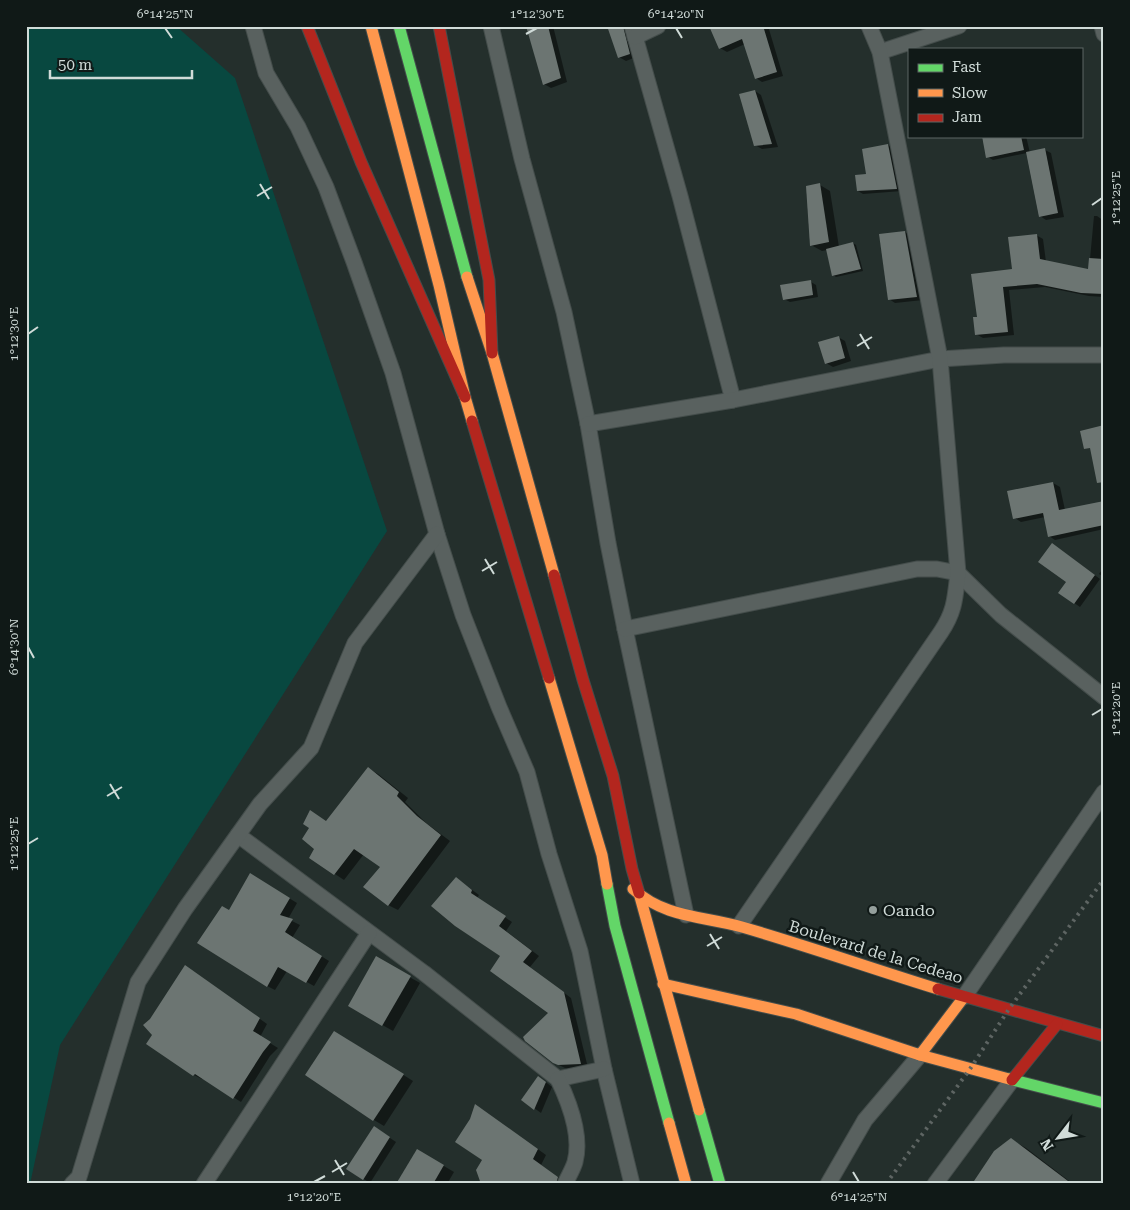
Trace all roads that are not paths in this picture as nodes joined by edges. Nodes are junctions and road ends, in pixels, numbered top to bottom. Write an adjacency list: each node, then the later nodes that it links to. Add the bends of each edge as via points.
1 (253, 26): 20 (street, via 266,73 302,136 326,187 354,262 394,373)
2 (307, 26): 17 (main road, via 362,162)
3 (372, 26): 17 (main road)
4 (399, 26): 14 (main road)
5 (439, 26): 14 (main road, via 489,280)
6 (491, 26): 19 (street, via 522,159 564,312)
7 (658, 26): 11 (street)
8 (870, 26): 13 (street)
9 (958, 26): 13 (street)
10 (1102, 26): 12 (street)
11 (634, 32): 18 (street)
12 (1104, 34)
13 (880, 52): 16 (street)
14 (492, 353): 27 (main road, via 612,776)
15 (1104, 355): 16 (street)
16 (940, 359): 18 (street); 21 (street)
17 (465, 397): 26 (main road)
18 (733, 400): 19 (street)
19 (588, 424): 22 (street)
20 (437, 534): 25 (street, via 355,643 311,748 260,804); 39 (street, via 463,615 527,772 580,951)
21 (958, 573): 22 (street, via 917,569); 23 (street, via 1000,614); 30 (street, via 950,618)
22 (625, 629): 28 (street)
23 (1104, 697)
24 (1104, 792): 35 (street)
25 (238, 835): 31 (street); 43 (street, via 138,982)
26 (602, 855): 27 (main road); 29 (main road)
27 (640, 898): 28 (main road, Boulevard de la Cedeao); 34 (main road)
28 (686, 915): 30 (main road, Boulevard de la Cedeao)
29 (615, 926): 32 (main road); 47 (main road)
30 (739, 926): 35 (main road, Boulevard de la Cedeao)
31 (369, 933): 40 (street); 44 (street)
32 (628, 936)
33 (640, 948): 34 (main road)
34 (663, 984): 38 (main road, via 796,1014); 48 (main road)
35 (964, 997): 36 (main road, Boulevard de la Cedeao); 38 (main road)
36 (1056, 1024): 37 (main road, Boulevard de la Cedeao); 41 (main road)
37 (1104, 1036)
38 (920, 1055): 41 (main road); 49 (street, via 865,1120)
39 (604, 1069): 40 (street); 46 (street)
40 (558, 1079): 45 (street, via 570,1106 576,1134 575,1162)
41 (1012, 1080): 42 (main road); 50 (street)
42 (1104, 1103)
43 (78, 1181)
44 (204, 1184)
45 (565, 1184)
46 (632, 1184)
47 (686, 1184)
48 (720, 1184)
49 (828, 1184)
50 (935, 1184)

